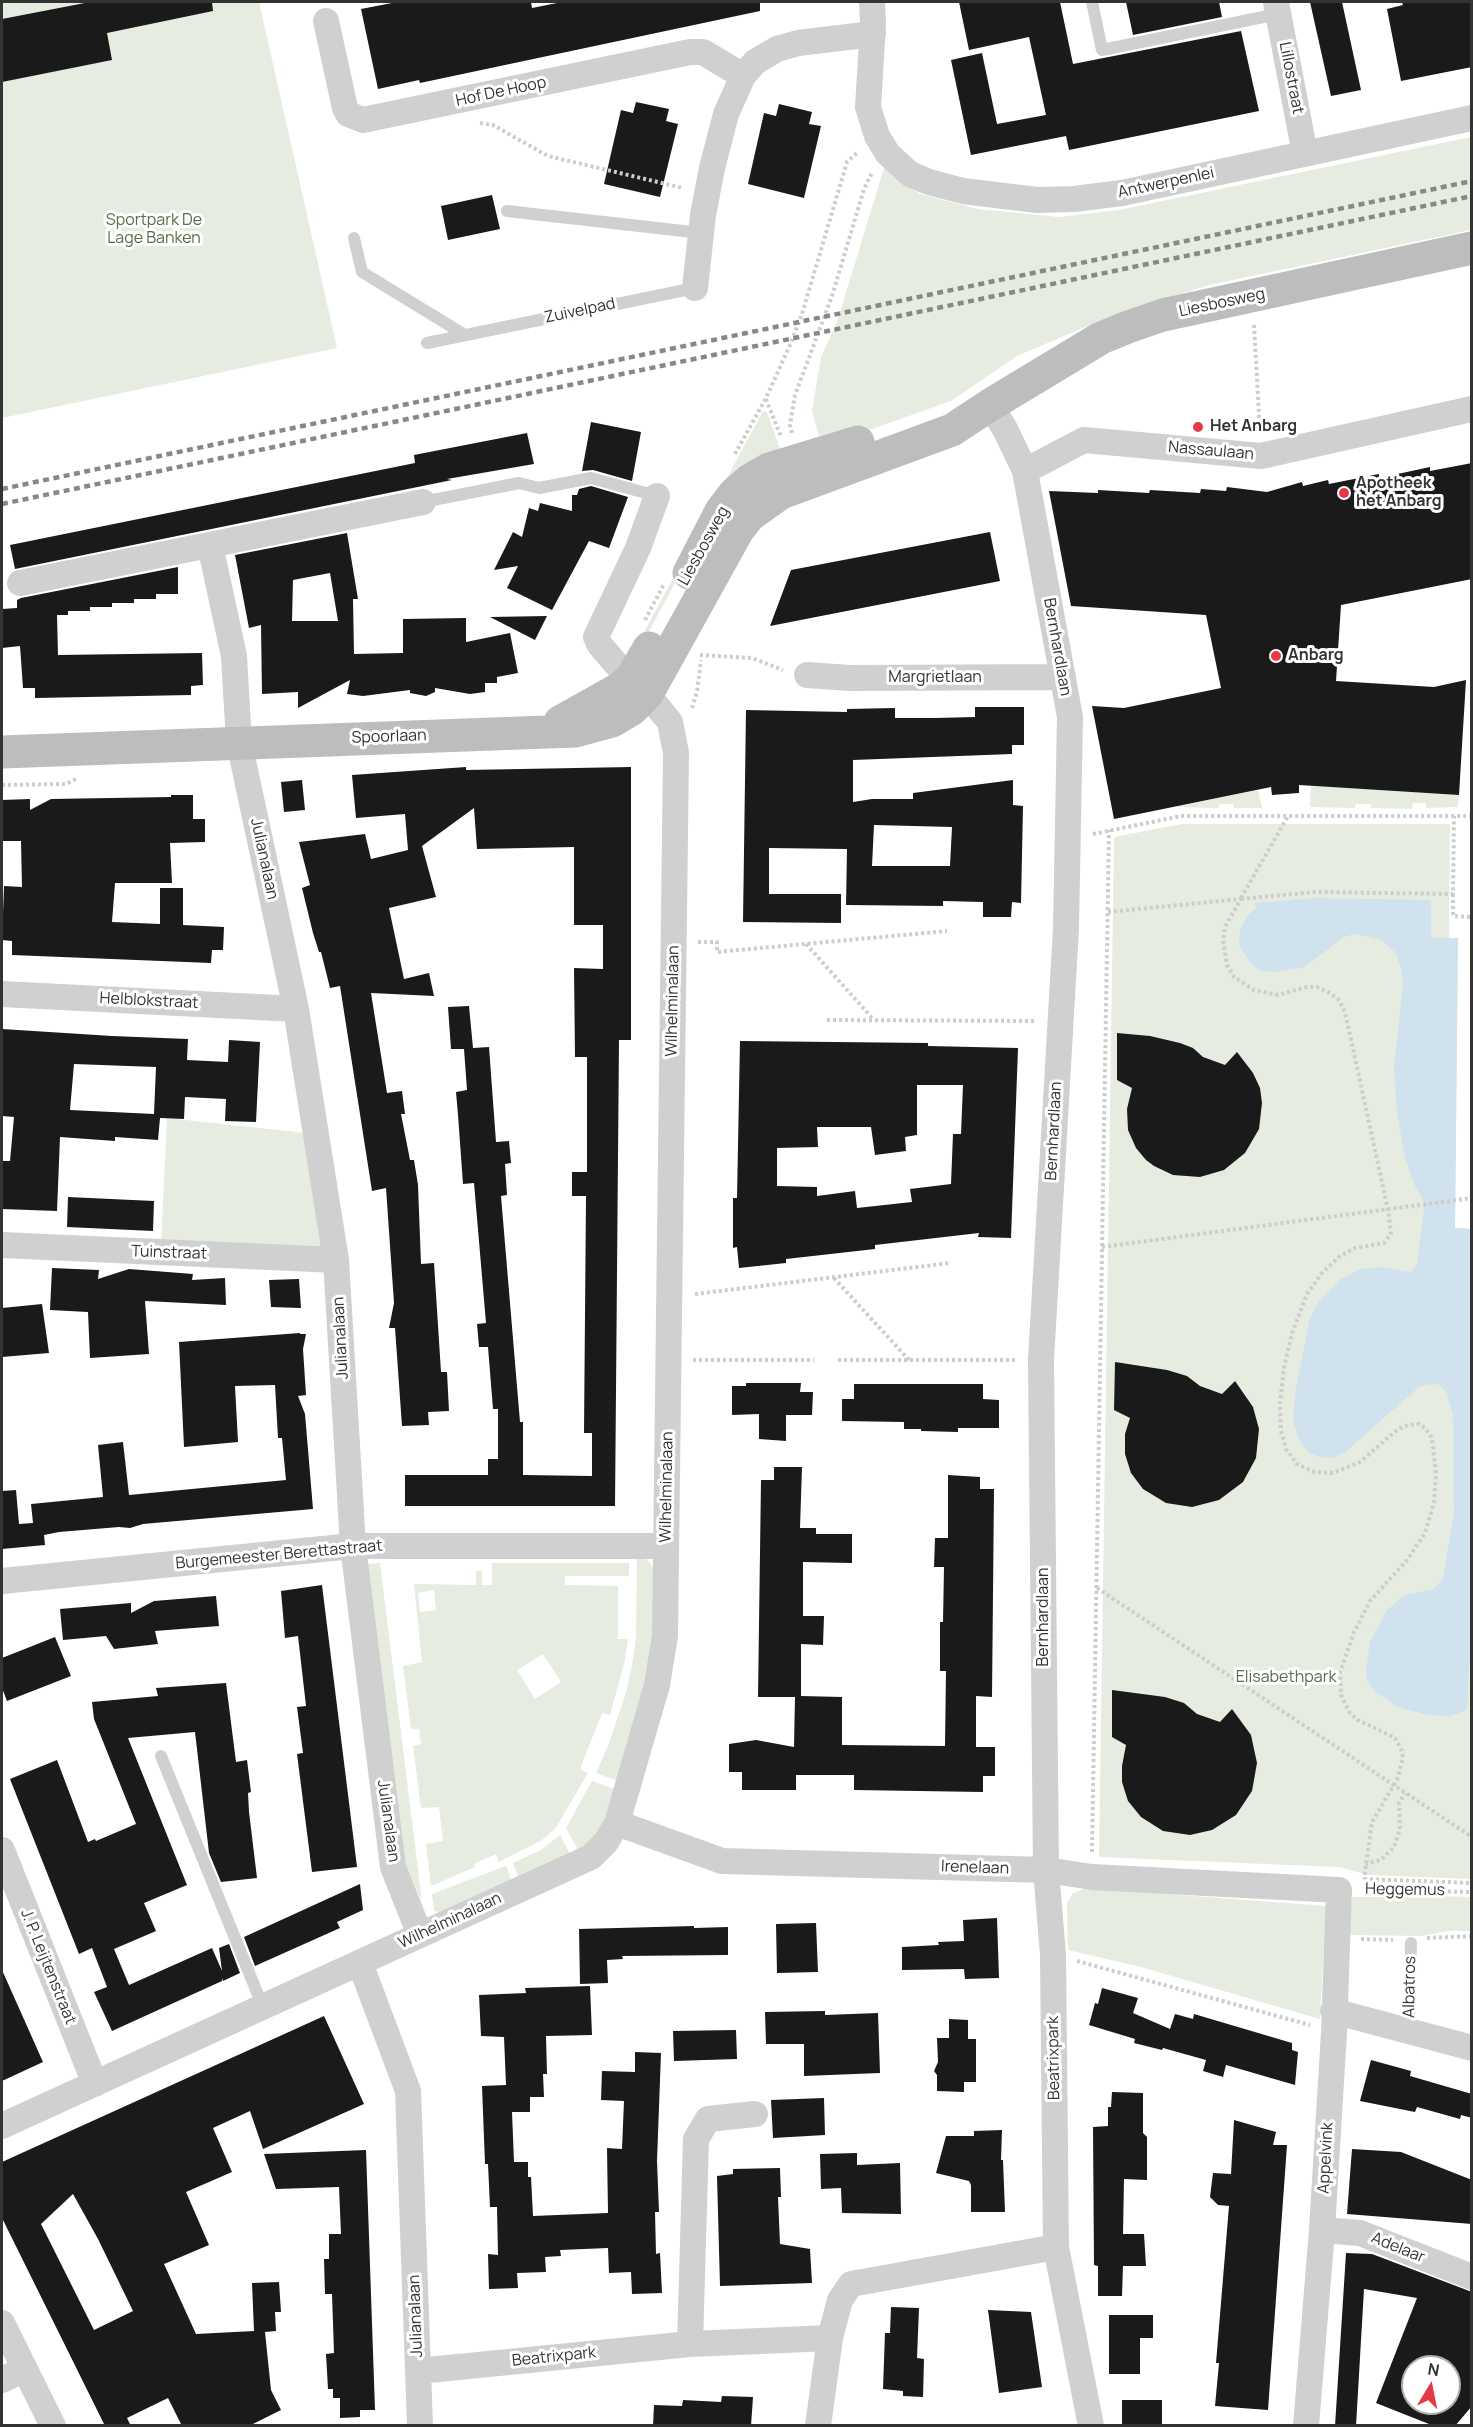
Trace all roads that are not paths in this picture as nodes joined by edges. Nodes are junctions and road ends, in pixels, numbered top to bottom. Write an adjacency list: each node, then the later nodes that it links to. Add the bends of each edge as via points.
1 (872, 2): 5 (street)
2 (1092, 2): 3 (lane, via 1102,50)
3 (1277, 8): 8 (street, Lillostraat)
4 (326, 21): 6 (street, Hof De Hoop, via 345,108 348,114 363,120 690,52 704,52)
5 (873, 34): 6 (street, via 777,49 755,62); 8 (street, Antwerpenlei, via 868,107 883,145 910,174 929,182 992,196 1074,199 1122,193)
6 (742, 76): 10 (street, via 726,114)
7 (1472, 118): 8 (street, Antwerpenlei)
8 (1305, 154)
9 (507, 212): 10 (lane)
10 (707, 215): 13 (street)
11 (354, 238): 14 (lane, via 362,272)
12 (1472, 248): 16 (street, Liesbosweg, via 1163,315 1101,338)
13 (695, 288): 14 (lane, Zuivelpad)
14 (465, 335): 15 (lane, Zuivelpad)
15 (427, 343)
16 (990, 405): 18 (street, Bernhardlaan); 25 (street, Liesbosweg, via 952,430 799,485 765,503 738,530 674,649); 25 (street, Liesbosweg, via 796,460 750,480 721,511)
17 (1472, 409): 18 (street, Nassaulaan, via 1261,456 1084,440)
18 (1025, 471): 24 (street, Bernhardlaan)
19 (657, 496): 20 (lane, via 591,478 539,488 519,483); 25 (street, Wilhelminalaan, via 638,548 596,637)
20 (423, 502): 21 (street)
21 (210, 544): 22 (street); 26 (street, via 234,656)
22 (20, 583)
23 (807, 675): 24 (street, Margrietlaan)
24 (1063, 677): 38 (street, Bernhardlaan, via 1070,717 1066,928 1041,1360)
25 (639, 686): 26 (street, Spoorlaan, via 620,689 540,732); 33 (street, Wilhelminalaan, via 670,722 676,753)
26 (238, 742): 27 (street, Spoorlaan); 29 (street, Julianalaan)
27 (2, 752)
28 (2, 994): 29 (street, Helblokstraat)
29 (296, 1009): 31 (street, Julianalaan)
30 (2, 1245): 31 (street, Tuinstraat)
31 (336, 1260): 32 (street, Julianalaan)
32 (353, 1546): 33 (street, Burgemeester Berettastraat); 34 (street, Burgemeester Berettastraat); 40 (street, Julianalaan, via 393,1867)
33 (666, 1546): 36 (street, Wilhelminalaan, via 665,1636 657,1685)
34 (2, 1581)
35 (161, 1756): 43 (lane)
36 (617, 1823): 38 (street, Irenelaan, via 722,1861); 40 (street, Wilhelminalaan, via 591,1857)
37 (2, 1850): 47 (street, J. P. Leijtenstraat)
38 (1046, 1870): 39 (street, Irenelaan, via 1092,1877); 51 (street, Beatrixpark, via 1053,1955)
39 (1339, 1890): 44 (street, Appelvink)
40 (420, 1935): 42 (street, Wilhelminalaan)
41 (1411, 1943): 45 (lane, Albatros)
42 (360, 1963): 43 (street, Wilhelminalaan); 56 (street, Julianalaan, via 408,2091)
43 (263, 2007): 47 (street, Wilhelminalaan)
44 (1334, 2021): 45 (street, Albatros); 50 (street, Appelvink)
45 (1409, 2030): 46 (street, Albatros)
46 (1472, 2048)
47 (95, 2084): 49 (street, Wilhelminalaan)
48 (755, 2114): 55 (street, via 708,2119 696,2139)
49 (2, 2126)
50 (1322, 2230): 52 (street, Adelaar, via 1360,2233); 62 (street, Appelvink)
51 (1056, 2247): 54 (street, via 851,2284 840,2300); 61 (street, Beatrixpark)
52 (1472, 2277)
53 (2, 2323): 57 (street)
54 (830, 2338): 55 (street, Beatrixpark); 60 (street)
55 (690, 2343): 56 (street, Beatrixpark)
56 (418, 2371): 59 (street, Julianalaan)
57 (13, 2374): 58 (street)
58 (54, 2426)
59 (420, 2426)
60 (818, 2426)
61 (1091, 2426)
62 (1306, 2426)

